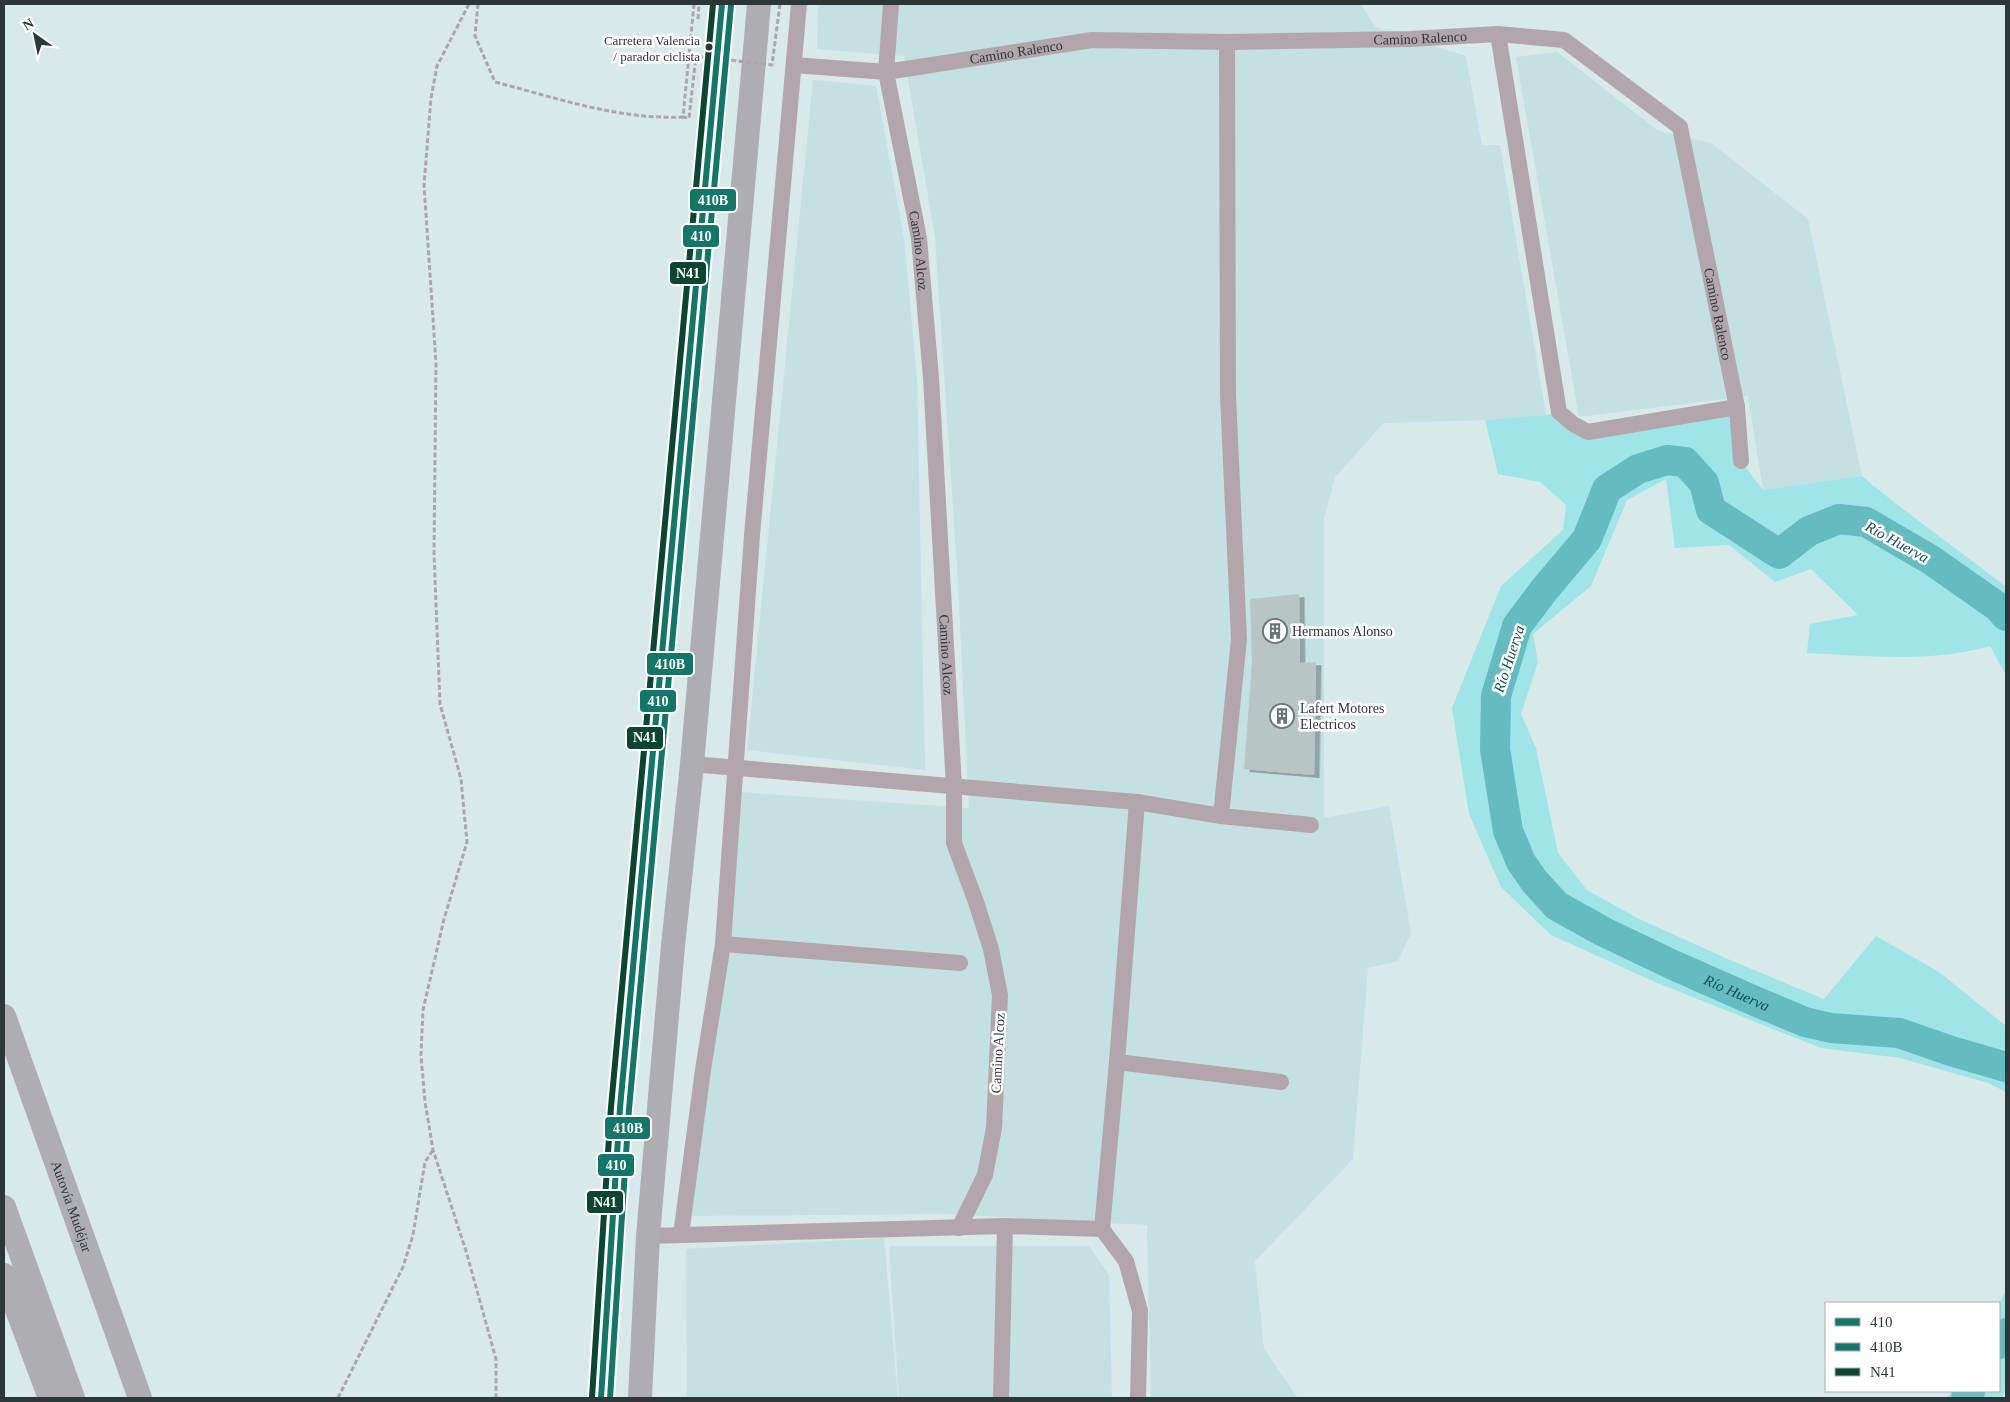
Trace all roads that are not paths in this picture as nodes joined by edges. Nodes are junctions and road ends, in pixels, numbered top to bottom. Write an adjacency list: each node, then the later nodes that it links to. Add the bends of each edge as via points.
1 (722, 4): 32 (highway, via 620,1108)
2 (759, 4): 11 (highway)
3 (799, 4): 7 (street)
4 (891, 4): 8 (street, Camino Alcoz)
5 (1498, 34): 6 (street, Camino Ralenco); 9 (street, Camino Ralenco, via 1564,40 1680,127); 9 (street, via 1559,412 1588,432)
6 (1227, 42): 8 (street, Camino Ralenco, via 1092,40); 15 (street, via 1228,395 1239,639)
7 (794, 65): 8 (street, Camino Ralenco); 12 (street)
8 (886, 72): 13 (street, Camino Alcoz, via 919,238 931,378)
9 (1736, 408): 10 (street, Camino Ralenco)
10 (1741, 461)
11 (692, 764): 12 (street); 27 (highway)
12 (734, 767): 13 (street); 17 (street)
13 (954, 786): 14 (street); 24 (street, Camino Alcoz, via 954,843 991,950 1000,995 994,1128 985,1175)
14 (1138, 802): 15 (street); 20 (street)
15 (1221, 816): 16 (street)
16 (1311, 826)
17 (723, 944): 18 (street); 26 (street)
18 (960, 963)
19 (4, 1016): 31 (highway, Autovía Mudéjar)
20 (1117, 1062): 21 (street); 25 (street)
21 (1281, 1082)
22 (4, 1208): 30 (highway)
23 (1005, 1226): 24 (street); 25 (street); 34 (street)
24 (959, 1228): 26 (street)
25 (1102, 1229): 35 (street, via 1126,1261 1140,1310)
26 (681, 1235): 27 (street)
27 (648, 1236): 33 (highway)
28 (4, 1275): 29 (highway)
29 (50, 1398)
30 (74, 1398)
31 (140, 1398)
32 (601, 1398)
33 (640, 1398)
34 (1001, 1398)
35 (1138, 1398)

